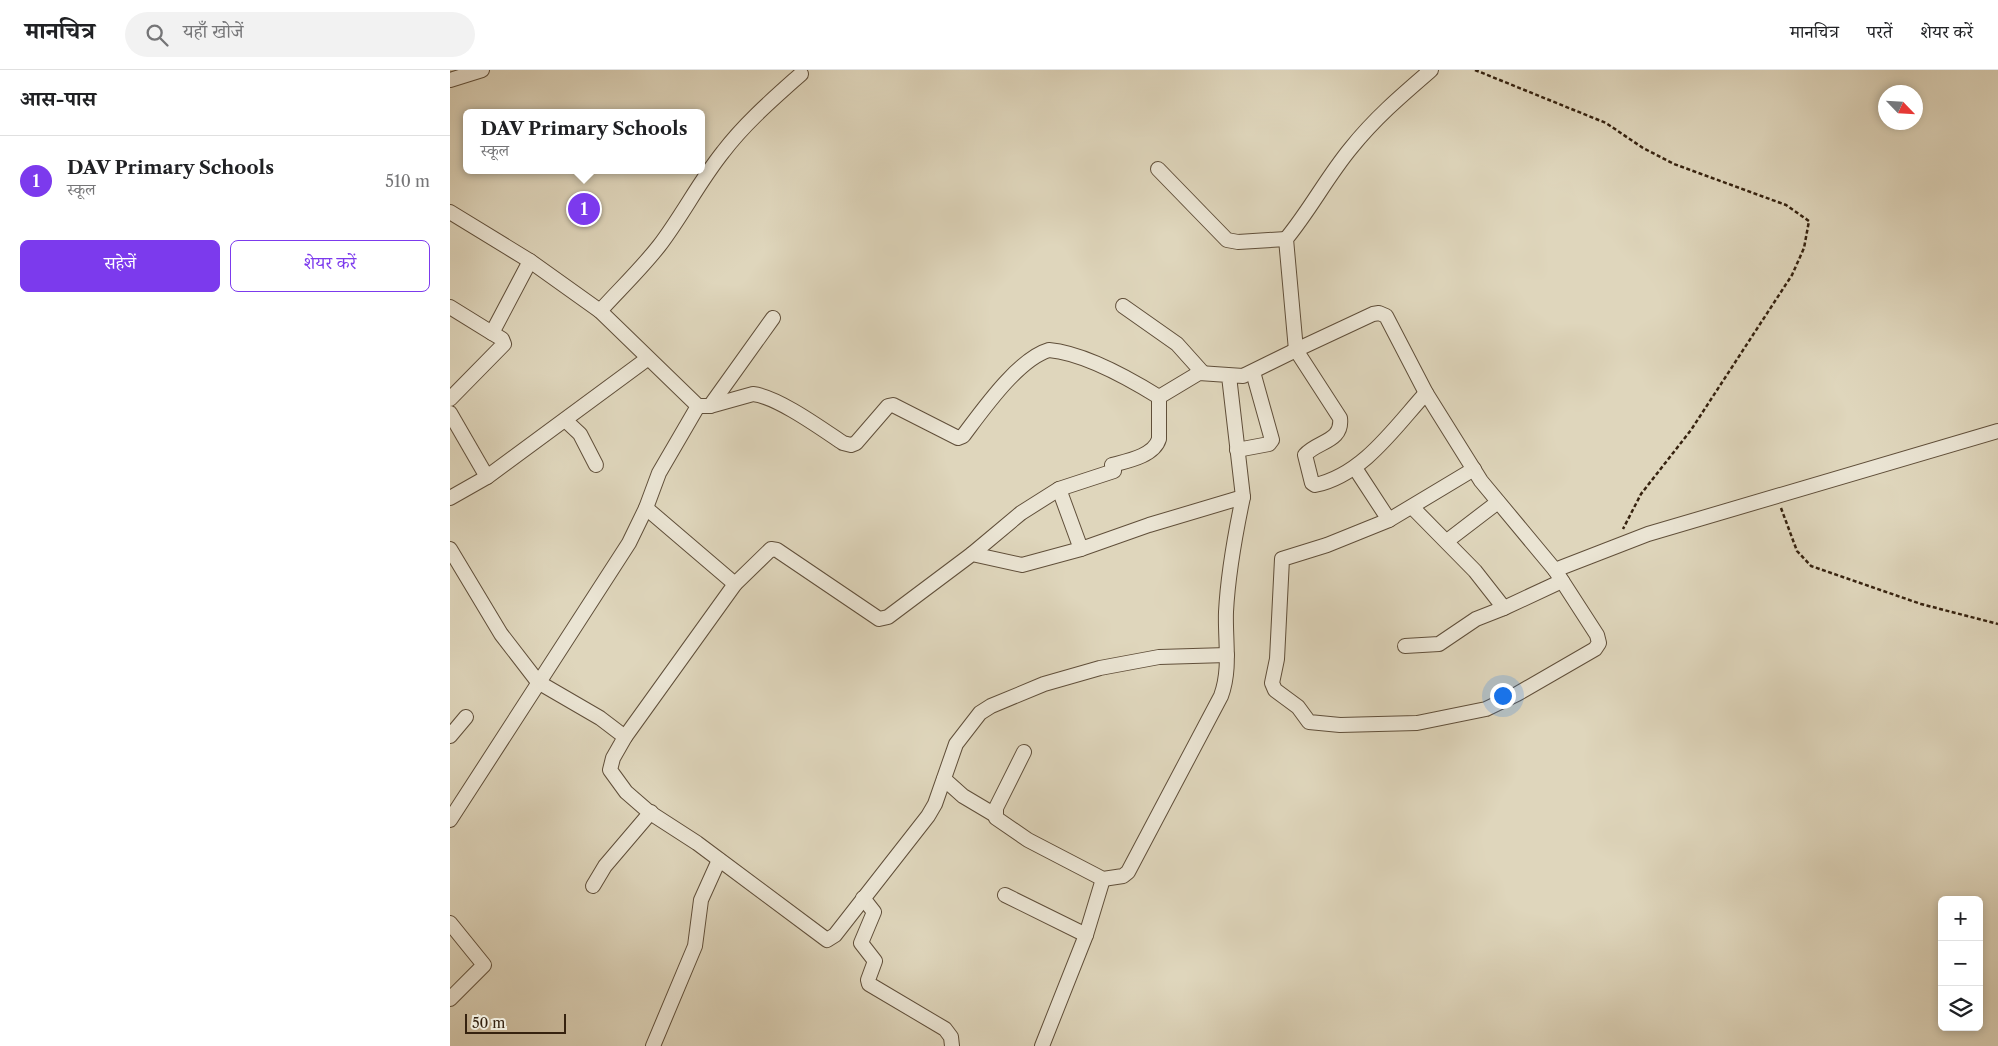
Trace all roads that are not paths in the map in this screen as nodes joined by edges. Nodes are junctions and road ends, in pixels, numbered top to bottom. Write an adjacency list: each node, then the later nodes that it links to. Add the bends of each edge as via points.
1 (482, 70): 4 (street)
2 (1431, 70): 7 (street, via 1377,116)
3 (801, 74): 11 (street, via 734,138 658,247)
4 (451, 78)
5 (1158, 169): 7 (street, via 1227,240)
6 (450, 212): 8 (street)
7 (1286, 239): 14 (street)
8 (530, 260): 11 (street); 13 (street)
9 (1123, 306): 16 (street, via 1177,344)
10 (450, 307): 13 (street)
11 (600, 311): 15 (street)
12 (774, 318): 22 (street)
13 (492, 333): 21 (street, via 504,344)
14 (1296, 350): 17 (street); 19 (street, via 1373,314 1383,314); 28 (street, via 1341,423 1335,437 1305,455 1312,483 1317,485)
15 (647, 359): 22 (street); 24 (street)
16 (1203, 372): 18 (street); 20 (street)
17 (1254, 372): 18 (street); 26 (street, via 1272,440 1269,444)
18 (1229, 376): 26 (street)
19 (1426, 393): 28 (street); 29 (street)
20 (1159, 397): 22 (street, via 1105,368 1049,350 1018,371 996,393 964,436 958,438 893,405 888,406 851,445 759,395); 31 (street, via 1156,445 1140,457 1112,465 1114,472)
21 (450, 398)
22 (704, 406): 36 (street, via 658,473)
23 (450, 413): 30 (street)
24 (565, 420): 27 (street, via 580,434); 30 (street)
25 (1998, 431): 42 (street, via 1616,546)
26 (1237, 450): 32 (street)
27 (596, 465)
28 (1355, 468): 37 (street)
29 (1474, 469): 34 (street); 35 (street)
30 (487, 477): 33 (street)
31 (1059, 489): 40 (street); 41 (street, via 1021,512)
32 (1243, 497): 40 (street); 46 (street, via 1228,580)
33 (450, 498)
34 (1498, 502): 38 (street); 42 (street)
35 (1412, 507): 37 (street); 38 (street)
36 (646, 508): 43 (street); 47 (street, via 629,543)
37 (1390, 520): 42 (street, via 1327,545 1282,558 1277,659 1272,683 1275,690 1298,707 1308,722 1417,723 1486,709 1595,649 1599,643 1598,635)
38 (1446, 541): 44 (street)
39 (450, 549): 47 (street, via 505,640)
40 (1081, 549): 41 (street, via 1022,565)
41 (972, 554): 43 (street, via 884,618 871,615 773,548)
42 (1558, 576): 44 (street)
43 (736, 584): 50 (street)
44 (1504, 608): 45 (street, via 1476,619 1439,644)
45 (1405, 646)
46 (1227, 655): 52 (street, via 1159,656 1100,668 1006,698 980,713 956,744); 57 (street, via 1227,679 1221,696 1133,866 1123,876)
47 (538, 682): 50 (street, via 600,718); 55 (street)
48 (466, 717): 49 (street)
49 (450, 736)
50 (625, 737): 53 (street, via 610,770 626,792)
51 (1024, 752): 54 (street)
52 (944, 778): 54 (street, via 963,796); 60 (street, via 936,804 928,816)
53 (651, 812): 56 (street); 58 (street, via 604,866)
54 (995, 815): 57 (street, via 1000,822 1028,840)
55 (450, 820)
56 (718, 860): 60 (street, via 827,940 835,935); 64 (street, via 700,900 695,946)
57 (1103, 879): 62 (street)
58 (592, 886)
59 (1005, 895): 62 (street)
60 (863, 898): 65 (street, via 874,912 861,943 875,961 869,984 945,1029 951,1037)
61 (450, 923): 63 (street, via 484,966)
62 (1086, 935): 66 (street)
63 (450, 999)
64 (653, 1046)
65 (952, 1046)
66 (1042, 1046)

